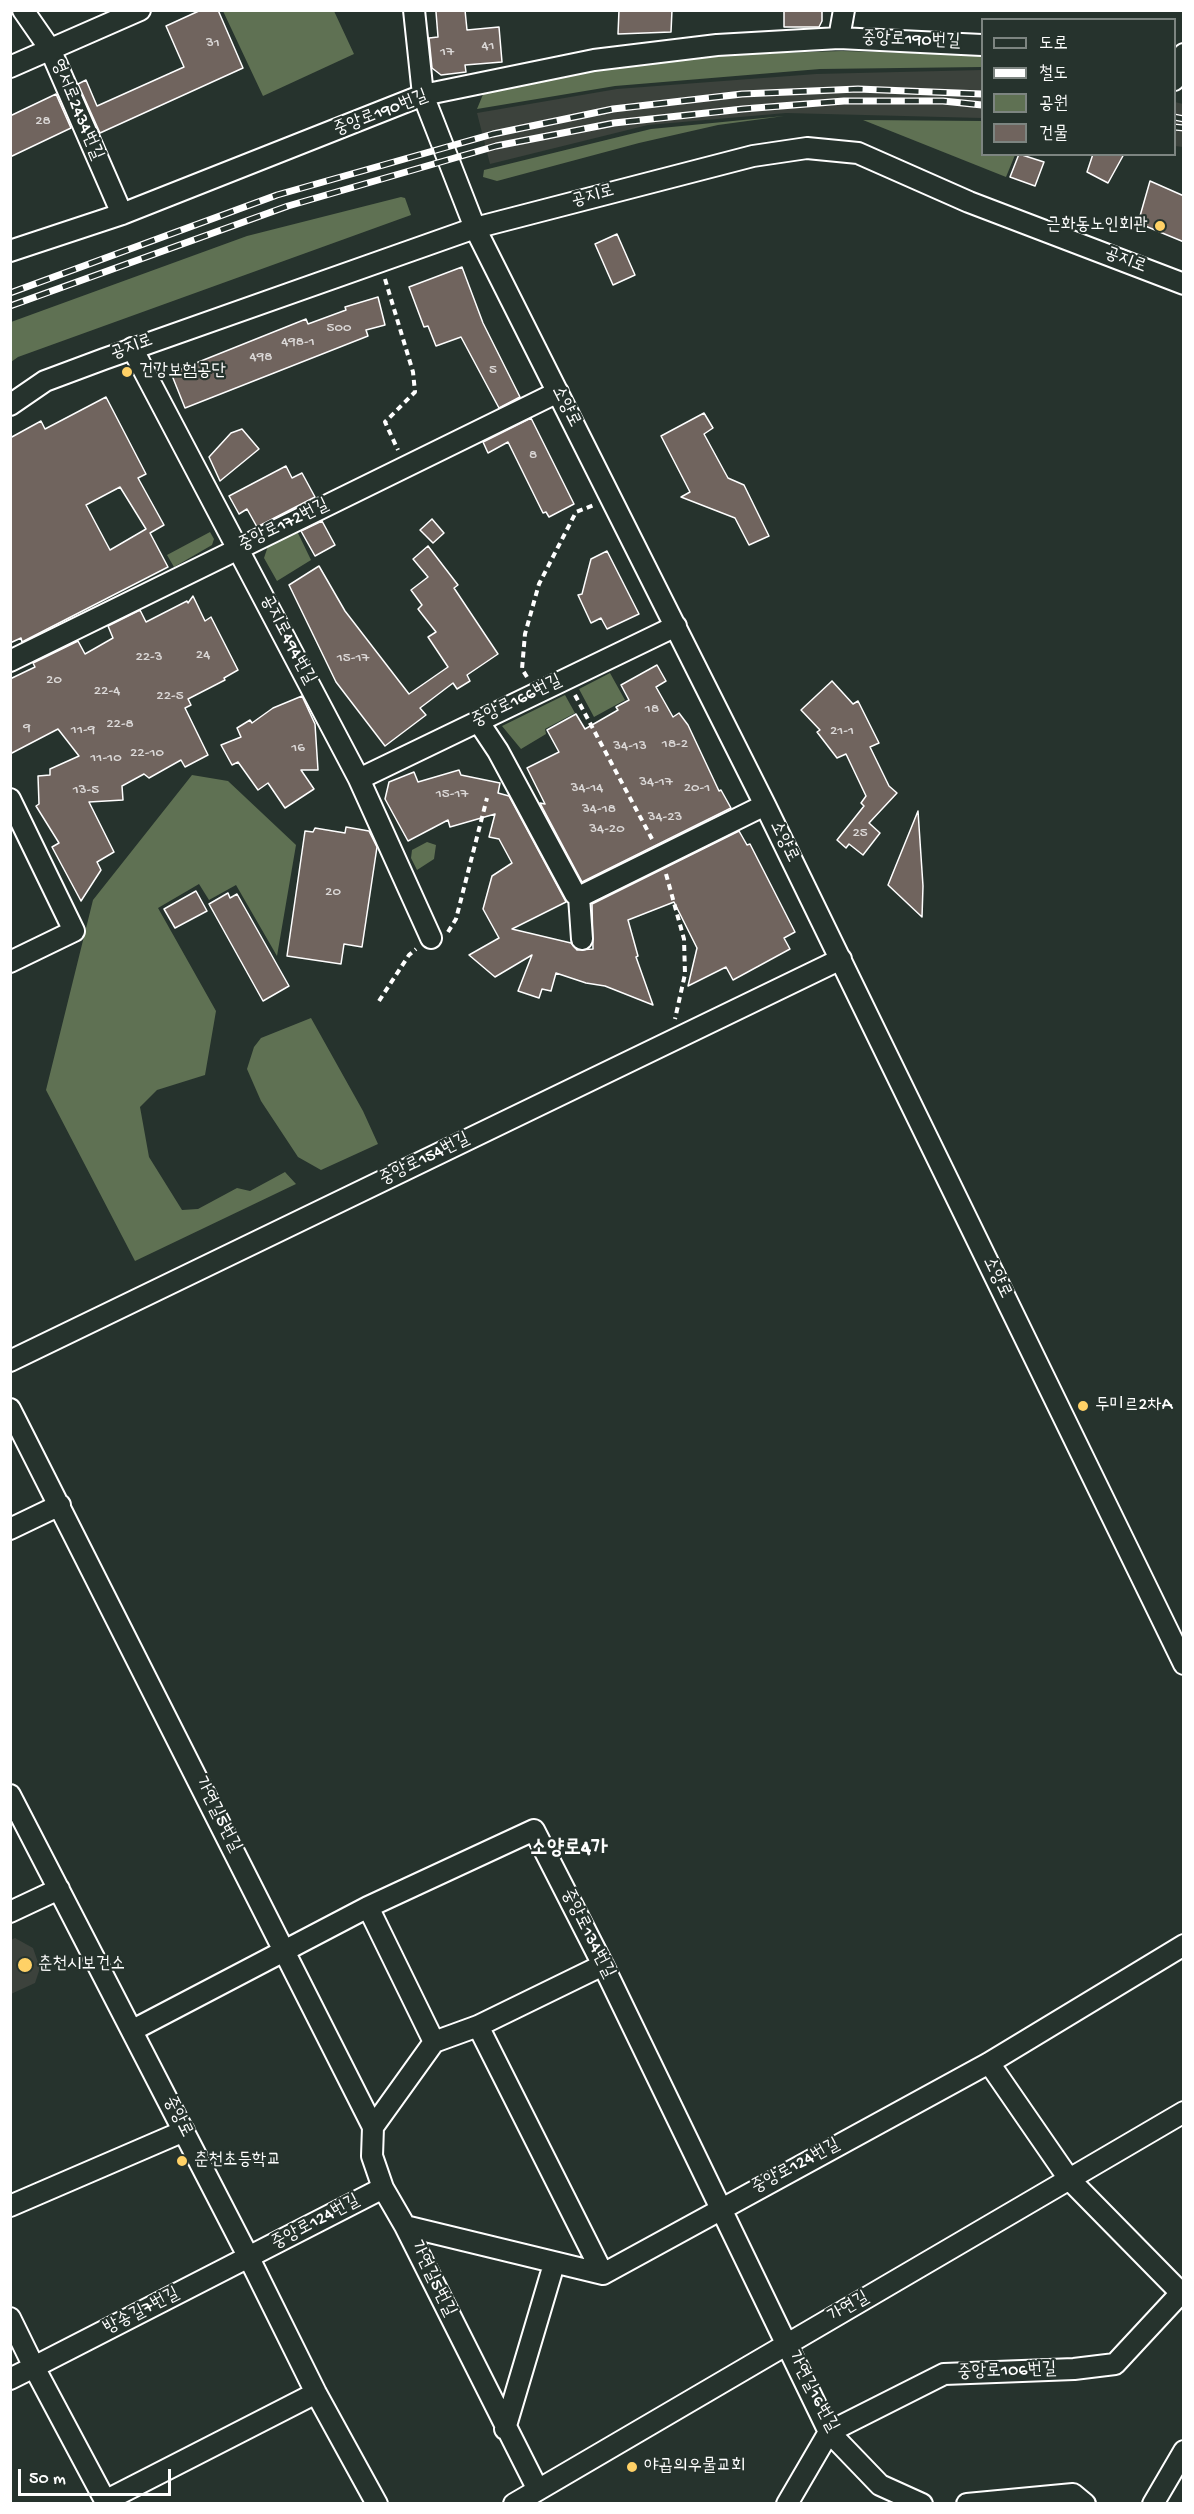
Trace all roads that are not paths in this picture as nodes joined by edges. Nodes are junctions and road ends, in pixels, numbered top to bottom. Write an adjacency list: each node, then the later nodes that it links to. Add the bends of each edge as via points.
1 (22, 10): 7 (street, 영서로2434번길)
2 (140, 10): 7 (street)
3 (414, 10): 11 (street, 소양로)
4 (844, 10): 5 (street, 중앙로190번길)
5 (839, 38): 6 (street, 중앙로190번길); 11 (street, 중앙로190번길, via 717,45 594,60)
6 (981, 45)
7 (50, 49): 9 (street); 12 (street, 영서로2434번길)
8 (1184, 54): 10 (street)
9 (10, 67)
10 (1176, 75)
11 (423, 95): 12 (street, 중앙로190번길); 13 (street, 소양로)
12 (122, 214): 14 (street, 중앙로190번길)
13 (474, 228): 15 (street, 공지로, via 753,156 807,148 858,153 969,202); 16 (street, 공지로); 17 (street, 소양로)
14 (10, 251)
15 (1184, 284)
16 (132, 348): 18 (street, 공지로, via 45,381); 19 (street, 공지로494번길)
17 (558, 392): 19 (street, 중앙로172번길); 20 (street, 소양로)
18 (10, 405)
19 (238, 548): 21 (street, 중앙로172번길); 23 (street, 공지로494번길)
20 (676, 626): 22 (street, 중앙로166번길); 25 (street, 소양로)
21 (10, 661)
22 (478, 721): 23 (street, 중앙로166번길); 26 (street)
23 (359, 779): 27 (street, 공지로494번길)
24 (10, 799): 30 (street, via 74,931)
25 (765, 805): 26 (street); 29 (street, 소양로)
26 (579, 897): 28 (street)
27 (431, 938)
28 (582, 939)
29 (841, 959): 31 (street, 중앙로154번길); 35 (street, 소양로)
30 (10, 962)
31 (10, 1360)
32 (10, 1409): 33 (street, 가연길5번길)
33 (60, 1505): 34 (street); 41 (street, 가연길5번길)
34 (10, 1529)
35 (1184, 1664)
36 (10, 1795): 37 (street, 중앙로)
37 (59, 1889): 39 (street); 44 (street, 중앙로)
38 (368, 1907): 41 (street, 중앙로134번길); 42 (street, 중앙로134번길, via 534,1830); 45 (street)
39 (10, 1912)
40 (1184, 1945): 46 (street, 중앙로124번길)
41 (284, 1949): 44 (street, 중앙로134번길); 48 (street, 가연길5번길)
42 (603, 1965): 43 (street); 53 (street, 중앙로134번길)
43 (478, 2026): 45 (street); 57 (street)
44 (133, 2030): 49 (street, 중앙로)
45 (434, 2042): 48 (street)
46 (989, 2062): 50 (street); 53 (street, 중앙로124번길)
47 (1184, 2112): 50 (street, 가연길)
48 (373, 2127): 51 (street, 가연길5번길, via 372,2156)
49 (184, 2131): 52 (street); 55 (street, 중앙로)
50 (1069, 2179): 58 (street); 60 (street, 가연길)
51 (383, 2188): 54 (street, 가연길5번길); 55 (street, 중앙로124번길)
52 (10, 2206)
53 (720, 2208): 57 (street, 중앙로124번길); 60 (street, 중앙로134번길)
54 (405, 2226): 56 (street); 64 (street, 가연길5번길)
55 (249, 2258): 61 (street, 방송길7번길); 63 (street, 중앙로)
56 (554, 2264): 57 (street); 64 (street)
57 (603, 2274)
58 (1182, 2295): 65 (street, 중앙로106번길, via 1115,2364 944,2374)
59 (10, 2318): 61 (street)
60 (787, 2345): 65 (street, 가연길16번길); 67 (street, 가연길)
61 (34, 2367): 62 (street, 방송길7번길); 68 (street)
62 (10, 2379)
63 (316, 2393): 68 (street); 69 (street, 중앙로)
64 (506, 2429): 67 (street, 가연길5번길)
65 (830, 2432): 71 (street); 72 (street, 가연길16번길, via 880,2485)
66 (1184, 2451): 75 (street)
67 (538, 2490): 70 (street, 가연길)
68 (106, 2502)
69 (377, 2504)
70 (514, 2504)
71 (787, 2504)
72 (922, 2504)
73 (967, 2504): 74 (street, via 1073,2494)
74 (1085, 2504)
75 (1153, 2504)

